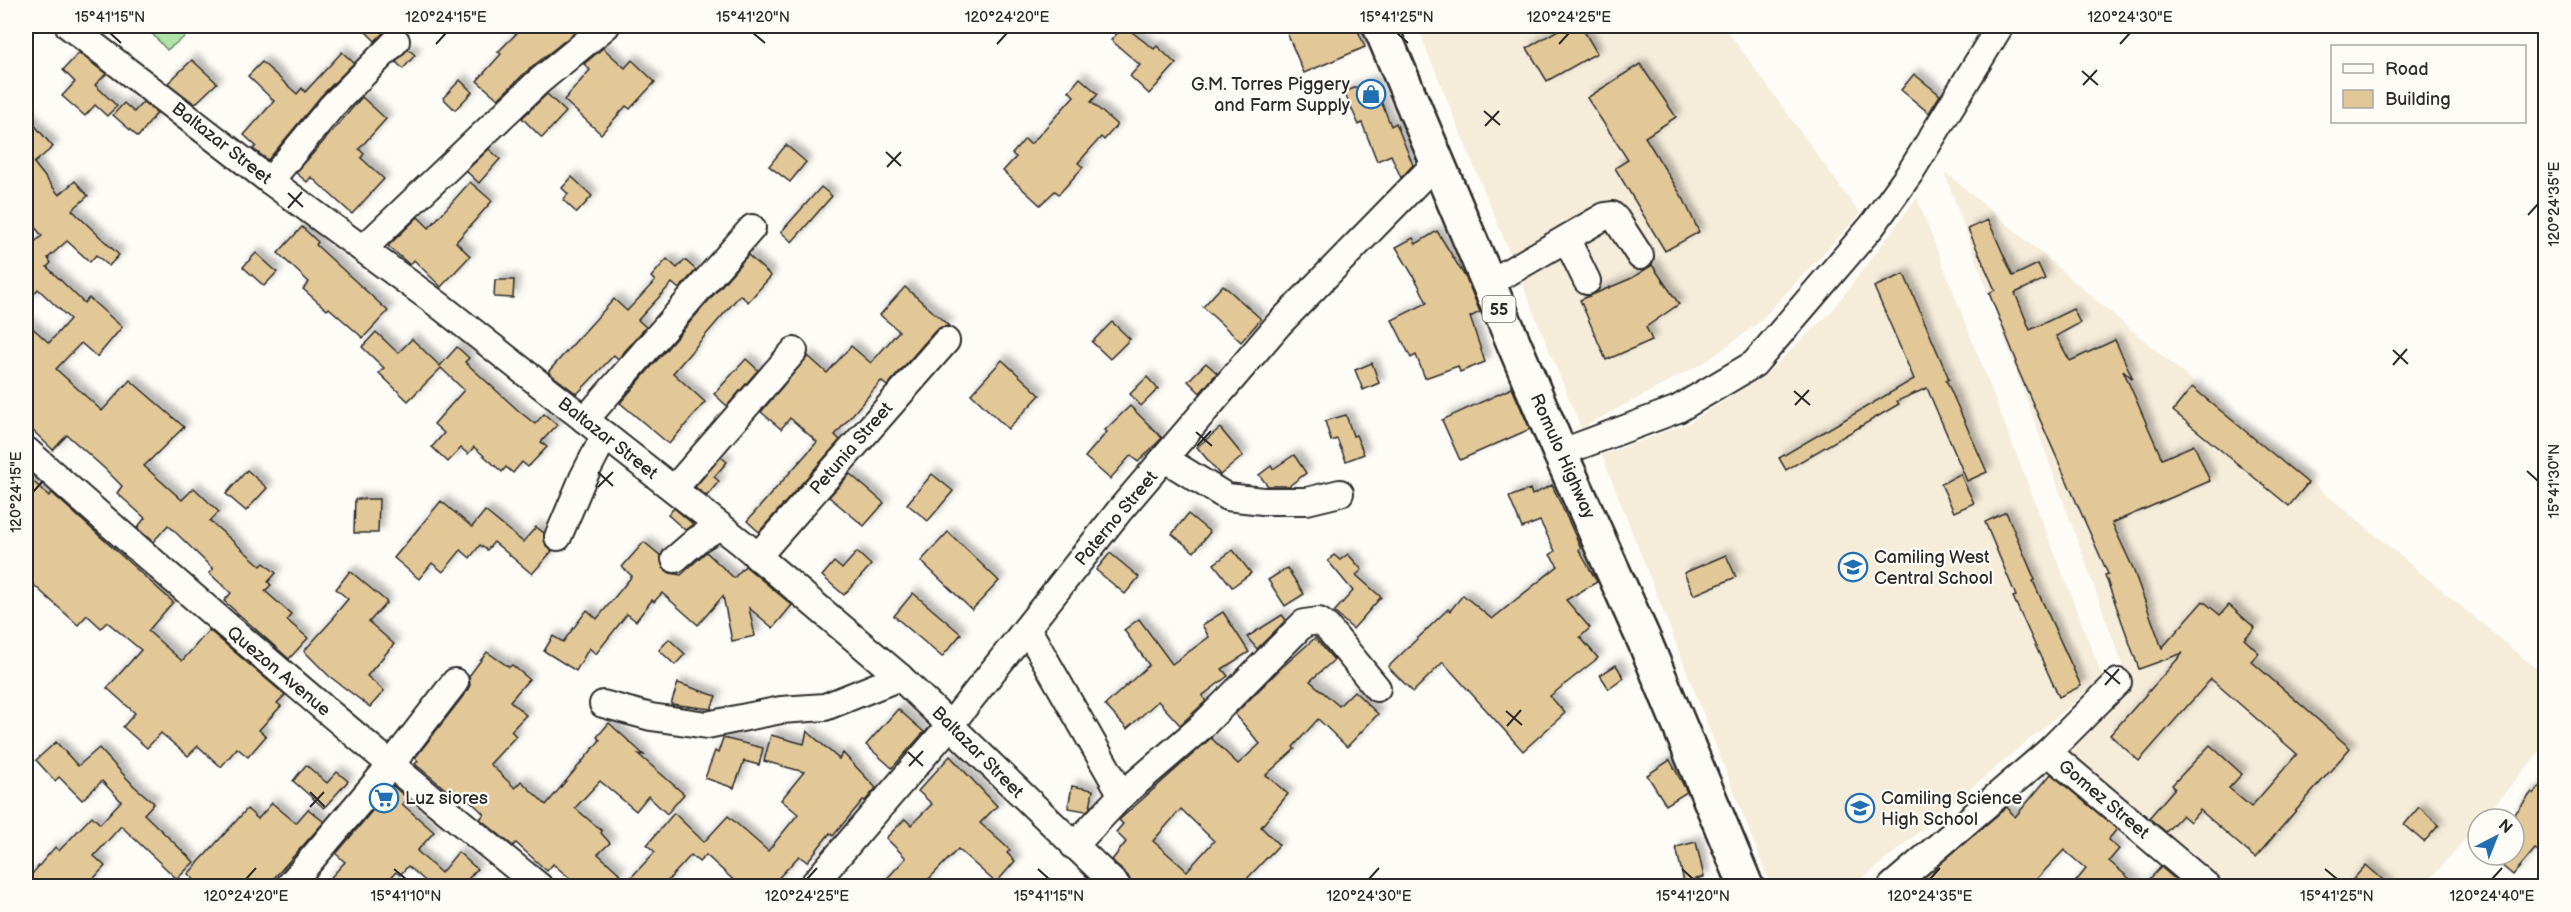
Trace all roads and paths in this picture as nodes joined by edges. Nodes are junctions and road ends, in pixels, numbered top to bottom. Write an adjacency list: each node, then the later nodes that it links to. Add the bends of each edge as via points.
1 (69, 26): 7 (street, Baltazar Street)
2 (606, 26): 10 (street, via 537,83)
3 (1380, 26): 6 (highway, Romulo Highway / 55)
4 (2000, 26): 19 (street, via 1904,182 1872,226 1754,364 1678,409)
5 (396, 41): 7 (street, via 332,106)
6 (1436, 163): 13 (highway, Romulo Highway / 55); 20 (street, Paterno Street, via 1278,325)
7 (270, 181): 10 (street, Baltazar Street)
8 (752, 228): 16 (street)
9 (1567, 240): 11 (street, via 1612,215); 12 (street); 13 (street)
10 (363, 249): 16 (street, Baltazar Street)
11 (1640, 256)
12 (1587, 281)
13 (1488, 284): 19 (highway, Romulo Highway / 55)
14 (946, 341): 25 (street, Petunia Street)
15 (794, 351): 21 (street)
16 (585, 420): 17 (street, Baltazar Street)
17 (605, 435): 21 (street, Baltazar Street); 24 (street)
18 (26, 450): 35 (street, Quezon Avenue)
19 (1560, 453): 42 (highway, Romulo Highway / 55, via 1644,640)
20 (1164, 459): 22 (street, via 1227,497 1307,501); 27 (street, Paterno Street)
21 (674, 489): 23 (street, Baltazar Street)
22 (1340, 493)
23 (720, 526): 25 (street, Baltazar Street); 26 (street)
24 (558, 537)
25 (757, 556): 28 (street, Baltazar Street)
26 (675, 559)
27 (1027, 628): 33 (street, Paterno Street); 36 (street)
28 (900, 676): 32 (street, via 825,707 781,710 707,724 651,717); 33 (street, Baltazar Street)
29 (455, 682): 35 (street)
30 (2118, 682): 34 (street)
31 (1377, 688): 36 (street, via 1327,627 1319,621 1304,623 1200,728)
32 (603, 704)
33 (951, 724): 37 (street, Baltazar Street); 40 (street, Paterno Street)
34 (2048, 752): 43 (street, Gomez Street); 44 (street, Gomez Street)
35 (390, 766): 38 (street); 39 (street, Quezon Avenue)
36 (1122, 795): 37 (street)
37 (1074, 846): 41 (street, Baltazar Street)
38 (289, 886)
39 (538, 886)
40 (812, 886)
41 (1116, 886)
42 (1746, 886)
43 (1893, 886)
44 (2207, 886)

